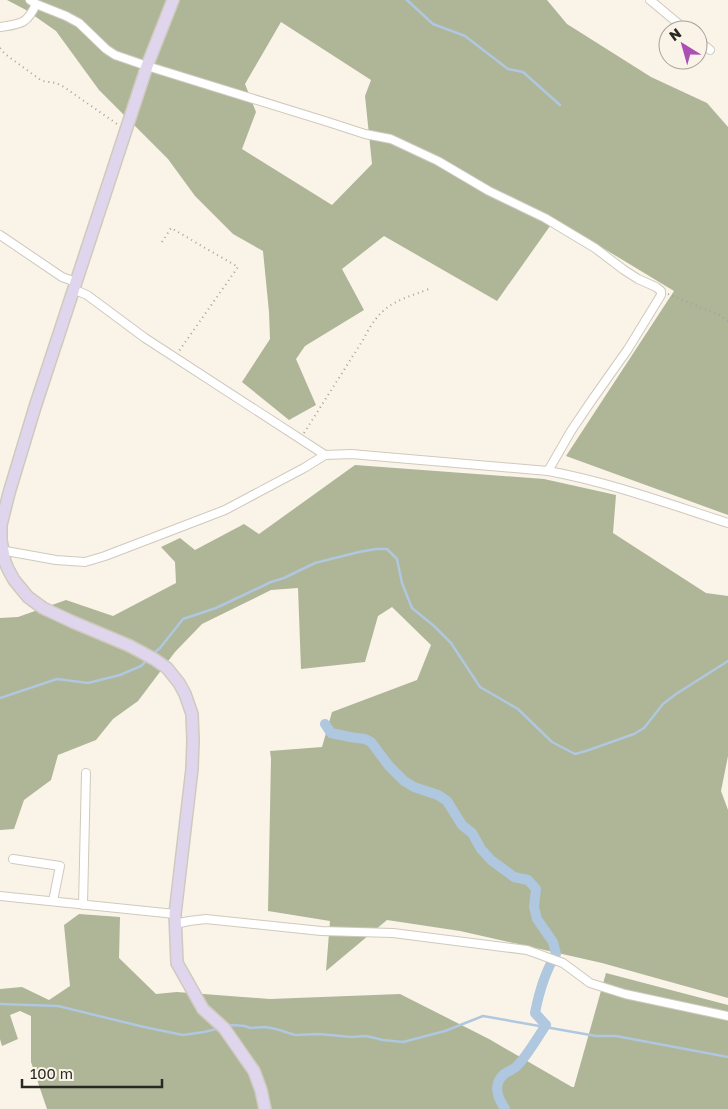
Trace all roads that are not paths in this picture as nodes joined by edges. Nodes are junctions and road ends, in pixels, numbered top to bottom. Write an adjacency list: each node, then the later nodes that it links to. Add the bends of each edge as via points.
1 (173, 0): 6 (street)
2 (650, 0): 4 (street)
3 (33, 2): 5 (street, via 32,14 20,24); 6 (street, via 79,23 115,55)
4 (674, 20)
5 (0, 27)
6 (147, 66): 8 (street); 10 (street, via 365,134 391,139 545,218 661,291 628,349 576,423)
7 (0, 235): 8 (street)
8 (74, 286): 9 (street, via 145,338); 12 (street, via 8,493 1,525)
9 (325, 455): 10 (street, via 351,454); 12 (street, via 225,510 85,562)
10 (548, 471): 11 (street, via 617,488)
11 (728, 523)
12 (1, 550): 18 (street, via 14,580 34,602 142,652 167,668 185,694 192,714 192,769)
13 (86, 774): 17 (street)
14 (13, 859): 16 (street, via 60,866)
15 (0, 896): 16 (street)
16 (53, 901): 17 (street)
17 (83, 905): 18 (street)
18 (175, 919): 19 (street, via 206,919 321,931 393,933 527,950 563,963 590,982 625,994); 20 (street, via 177,963 203,1009 224,1028 254,1071)
19 (728, 1016)
20 (265, 1109)

